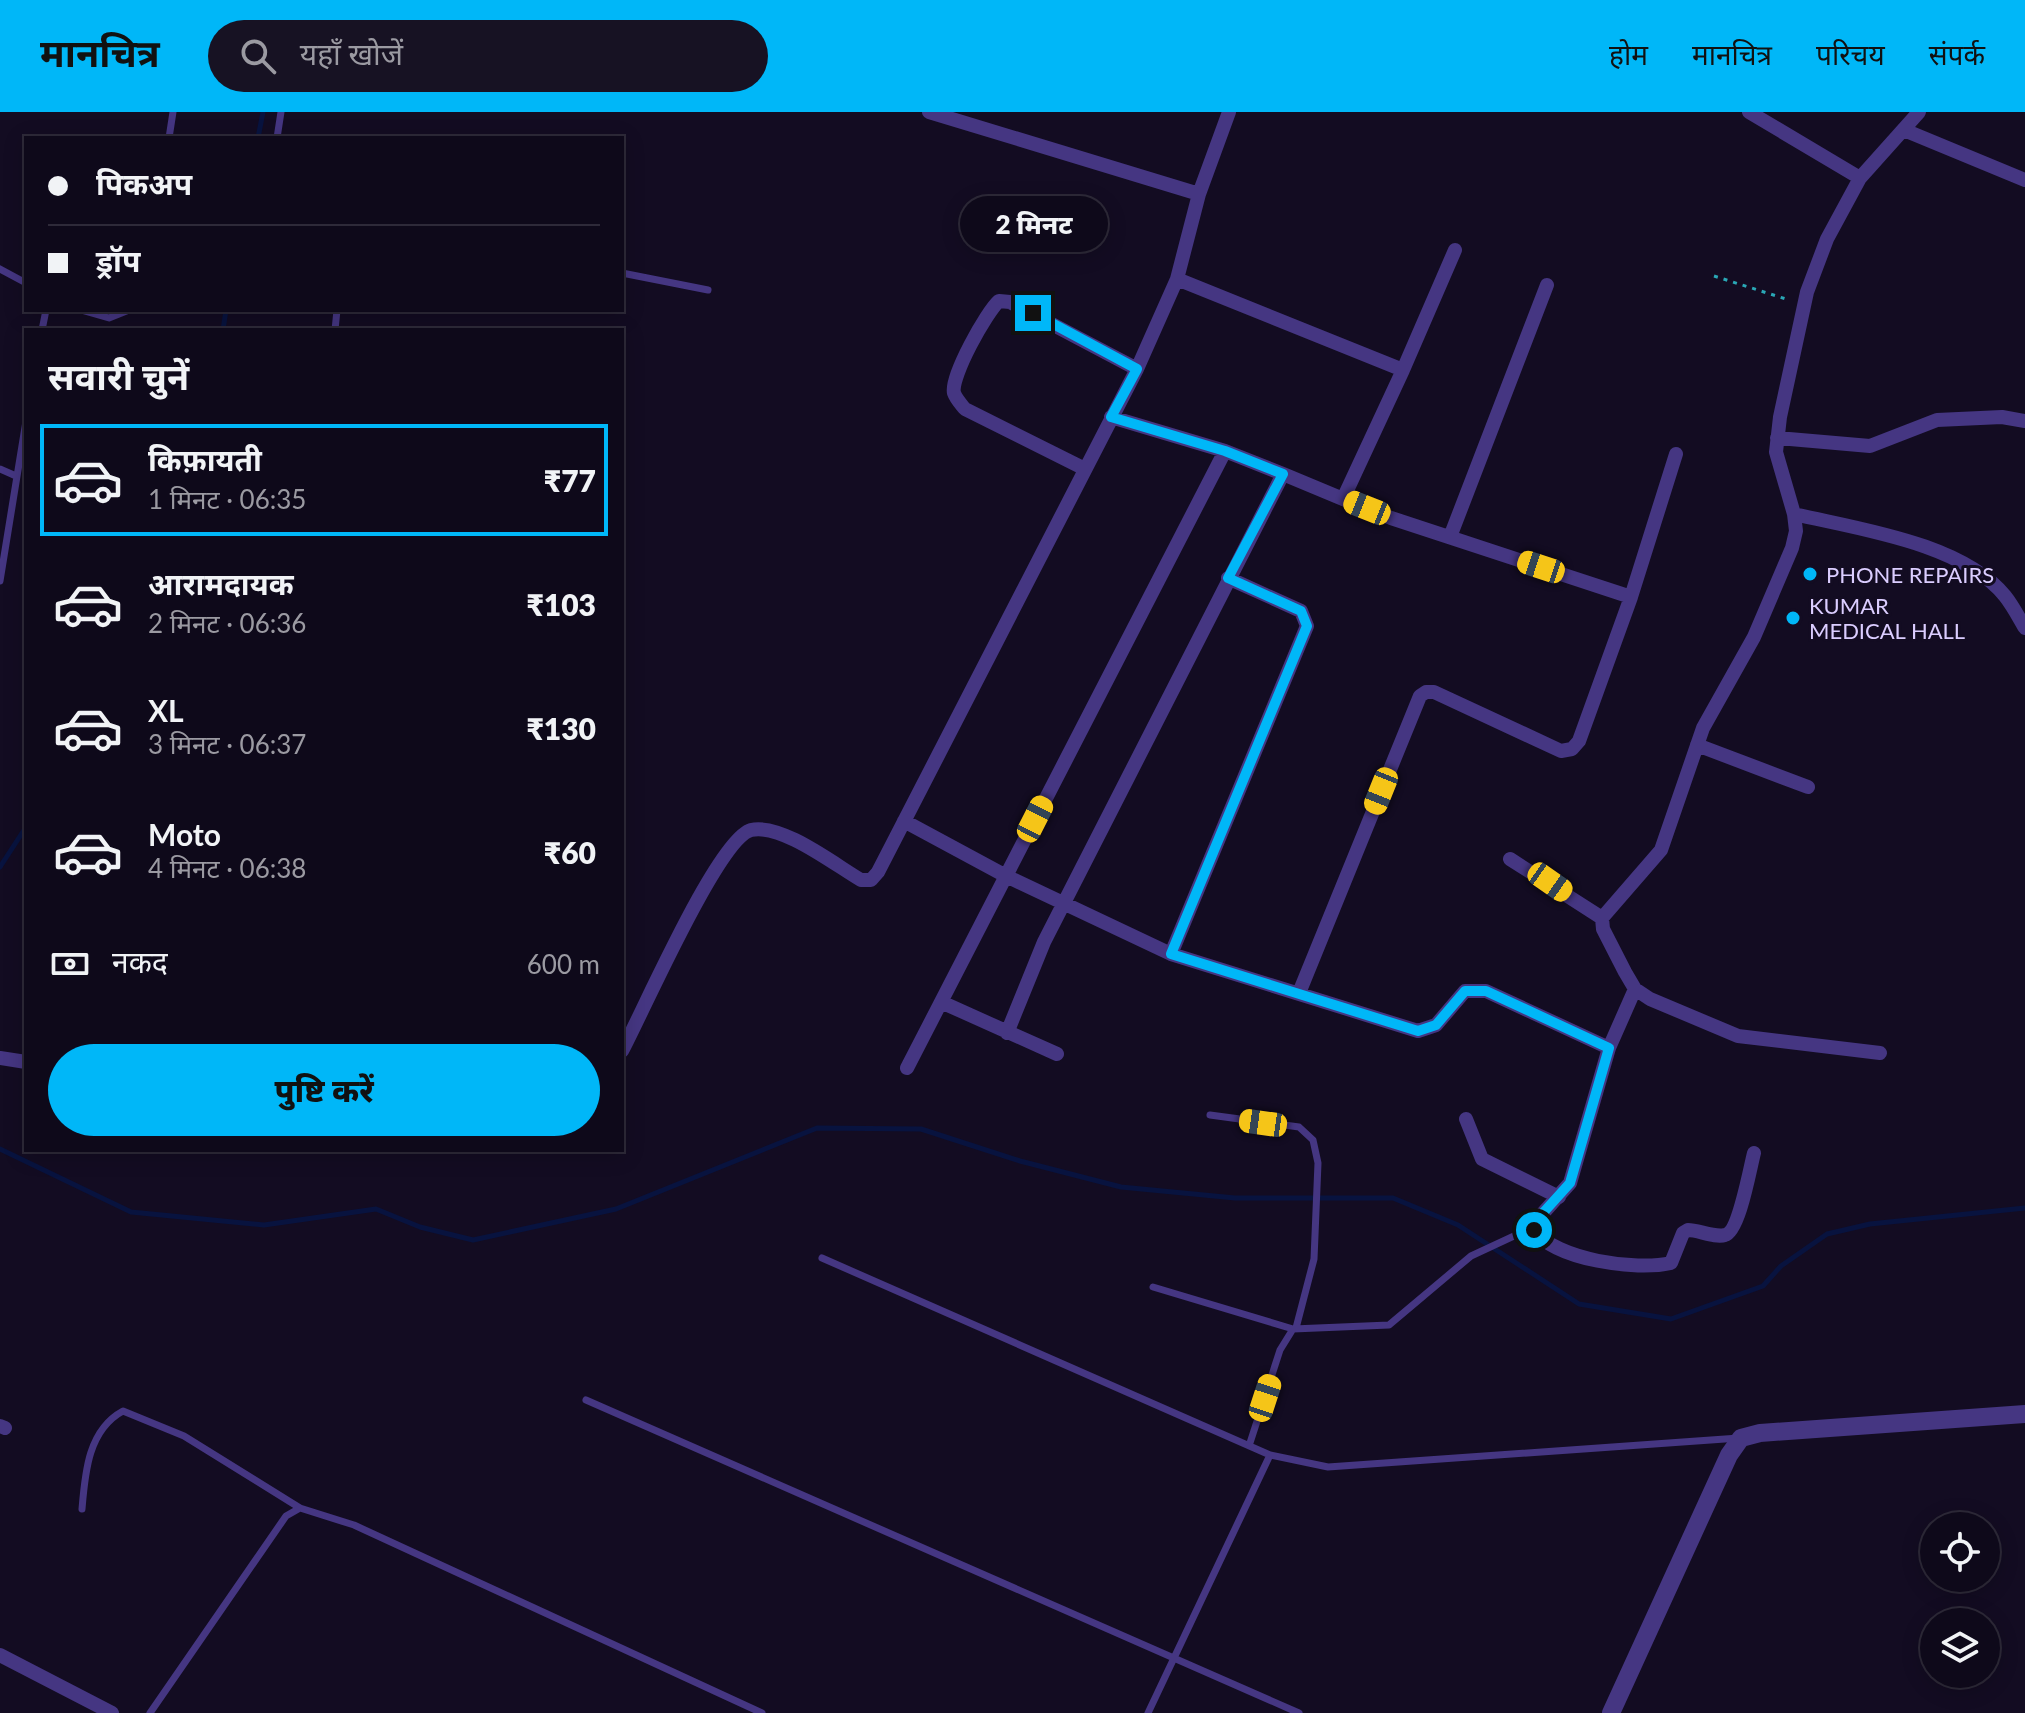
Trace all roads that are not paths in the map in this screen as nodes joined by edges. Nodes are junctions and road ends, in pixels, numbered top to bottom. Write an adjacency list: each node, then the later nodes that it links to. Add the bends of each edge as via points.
1 (173, 112): 8 (lane)
2 (281, 112): 9 (lane)
3 (929, 112): 12 (street)
4 (1229, 112): 12 (street)
5 (1749, 112): 10 (street)
6 (1919, 112): 7 (street)
7 (1904, 130): 10 (street); 11 (street)
8 (169, 136)
9 (277, 136)
10 (1860, 178): 27 (street, via 1827,239 1804,305)
11 (2025, 180)
12 (1199, 194): 16 (street)
13 (1455, 250): 23 (street)
14 (0, 269): 17 (lane)
15 (624, 273): 19 (lane)
16 (1177, 279): 22 (street); 23 (street)
17 (24, 282)
18 (1547, 285): 36 (street)
19 (708, 290)
20 (88, 312): 21 (lane, via 109,318)
21 (124, 312)
22 (1137, 369): 24 (street); 31 (street, via 1010,302 999,301 986,317 954,381 959,402)
23 (1403, 370): 34 (street)
24 (1111, 417): 28 (street); 31 (street)
25 (2025, 421): 27 (street, via 1937,420 1870,446)
26 (24, 432): 33 (lane)
27 (1777, 438): 35 (street)
28 (1225, 451): 32 (street); 45 (street)
29 (1676, 454): 39 (street)
30 (0, 469): 33 (lane)
31 (1085, 469): 43 (street)
32 (1283, 474): 34 (street); 37 (street)
33 (16, 476): 38 (lane)
34 (1343, 499): 36 (street)
35 (1794, 514): 40 (street, via 1899,538 1956,561 1994,585); 41 (street, via 1792,548 1754,637)
36 (1450, 537): 39 (street)
37 (1228, 578): 46 (street); 48 (street, via 1301,611 1307,626)
38 (0, 581)
39 (1631, 597): 50 (street, via 1572,749 1561,751 1434,692 1420,696)
40 (2025, 628)
41 (1697, 745): 42 (street); 47 (street, via 1661,850)
42 (1808, 787)
43 (904, 821): 45 (street); 53 (street, via 871,880 861,880 780,834 750,831 736,839 709,878)
44 (1510, 859): 47 (street)
45 (1006, 876): 46 (street); 51 (street)
46 (1063, 903): 48 (street); 52 (street)
47 (1602, 918): 49 (street)
48 (1171, 954): 50 (street)
49 (1635, 989): 54 (street); 55 (street, via 1738,1036)
50 (1299, 993): 54 (street, via 1418,1031 1436,1025 1465,991 1486,991)
51 (941, 1002): 52 (street); 59 (street)
52 (1007, 1033): 56 (street)
53 (624, 1047)
54 (1609, 1048): 63 (street, via 1574,1171)
55 (1880, 1053)
56 (1057, 1054)
57 (0, 1058): 58 (street)
58 (24, 1062)
59 (907, 1068)
60 (1210, 1115): 67 (lane, via 1299,1127 1313,1140 1318,1163 1314,1259)
61 (1466, 1119): 63 (street, via 1482,1159)
62 (1754, 1153): 64 (street, via 1730,1232 1724,1236 1688,1230 1671,1263 1632,1264 1562,1251 1547,1244)
63 (1559, 1197): 64 (street)
64 (1533, 1227): 67 (lane, via 1478,1252 1389,1325)
65 (822, 1258): 71 (lane)
66 (1153, 1287): 67 (lane)
67 (1294, 1328): 71 (lane, via 1280,1350)
68 (586, 1400): 76 (lane)
69 (2025, 1414): 70 (street)
70 (1741, 1438): 72 (lane, via 1351,1468); 82 (street)
71 (1249, 1446): 72 (lane)
72 (1270, 1455): 76 (lane)
73 (300, 1508): 74 (lane, via 184,1436 123,1411 106,1423 91,1450); 78 (lane, via 286,1516); 79 (lane, via 354,1525)
74 (82, 1509)
75 (0, 1655): 77 (street)
76 (1174, 1660): 80 (lane); 81 (lane)
77 (112, 1713)
78 (150, 1713)
79 (762, 1713)
80 (1148, 1713)
81 (1299, 1713)
82 (1611, 1713)

